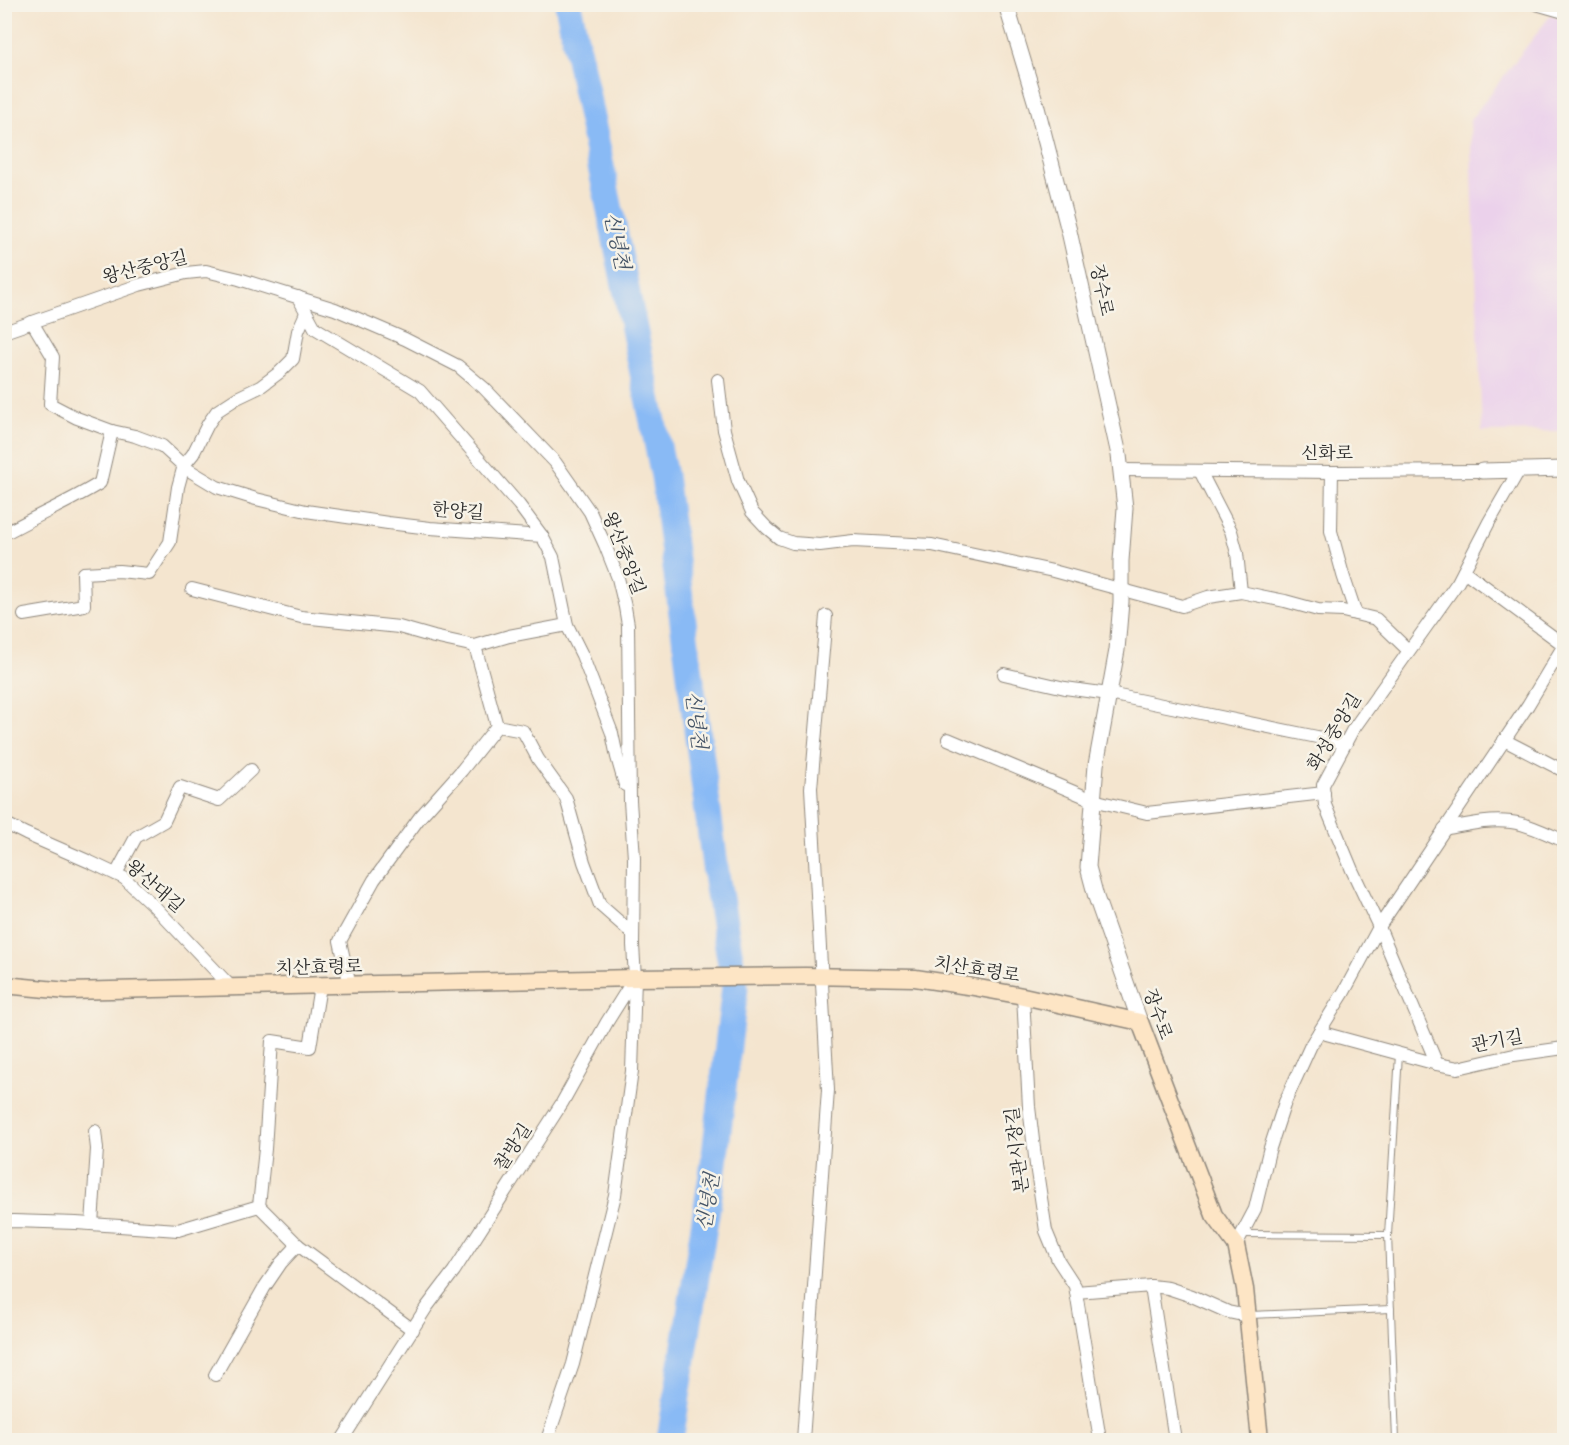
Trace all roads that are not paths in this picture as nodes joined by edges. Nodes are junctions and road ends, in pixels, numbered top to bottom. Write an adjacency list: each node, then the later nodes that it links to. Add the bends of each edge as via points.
1 (1006, 4): 12 (street, 장수로, via 1069,231)
2 (1536, 4): 3 (street)
3 (1564, 12)
4 (298, 297): 5 (street); 6 (street, 왕산중앙길, via 206,271 139,285); 40 (street, 왕산중앙길, via 405,339 458,366 555,462 590,512 626,607)
5 (306, 313): 10 (street, via 293,358 260,387 217,411); 18 (street, via 315,328 420,391)
6 (32, 322): 7 (street, 왕산중앙길); 9 (street, 한양길, via 53,357 50,404)
7 (4, 332)
8 (718, 380): 21 (street, via 724,430 738,481 752,512 779,538 820,545 853,541 932,545)
9 (112, 431): 10 (street, 한양길, via 162,446); 17 (street, via 99,483)
10 (184, 465): 18 (street, 한양길, via 217,487 306,511 430,528); 24 (street, via 170,542 149,574 83,573 84,605)
11 (1564, 469): 13 (street)
12 (1121, 470): 14 (street, 신화로); 21 (street, 장수로, via 1125,508)
13 (1519, 470): 15 (street); 19 (street, 화성중앙길)
14 (1200, 471): 16 (street, 신화로); 22 (street, via 1231,531)
15 (1482, 471): 16 (street, 신화로)
16 (1332, 472): 23 (street, via 1331,531)
17 (4, 534)
18 (542, 536): 26 (street, via 553,557)
19 (1464, 571): 27 (street); 29 (street, 화성중앙길)
20 (192, 589): 28 (street, via 302,617 399,627)
21 (1121, 589): 22 (street, via 1182,606); 31 (street, 장수로)
22 (1241, 592): 23 (street, via 1318,610)
23 (1356, 614): 29 (street, via 1376,619)
24 (24, 615)
25 (826, 616): 47 (street, via 811,788)
26 (567, 625): 28 (street); 40 (street, via 612,733)
27 (1564, 645): 34 (street)
28 (475, 646): 32 (street)
29 (1408, 650): 35 (street, 화성중앙길)
30 (1004, 674): 31 (street)
31 (1109, 694): 35 (street); 39 (street, 장수로)
32 (497, 726): 46 (street, via 523,731 566,798 600,905); 51 (street, via 420,817 369,890 340,941)
33 (948, 739): 39 (street)
34 (1504, 740): 37 (street); 42 (street)
35 (1346, 744): 38 (street, 화성중앙길, via 1323,785)
36 (251, 770): 44 (street, via 219,800 180,788 164,820 136,837)
37 (1564, 771)
38 (1324, 793): 39 (street, via 1147,813); 45 (street, 화성중앙길, via 1338,837)
39 (1093, 800): 54 (street, 장수로, via 1088,867)
40 (630, 801): 46 (street, 왕산중앙길)
41 (4, 823): 44 (street, 왕산대길)
42 (1444, 829): 43 (street, via 1491,821 1513,822); 45 (street)
43 (1564, 841)
44 (116, 874): 52 (street, 왕산대길, via 155,907)
45 (1379, 927): 55 (street); 58 (street, 화성중앙길)
46 (633, 934): 48 (street, 왕산중앙길)
47 (813, 976): 48 (main road, 치산효령로); 53 (main road, 치산효령로, via 915,978); 74 (street, via 828,1090)
48 (635, 978): 51 (main road, 치산효령로); 70 (street, 찰방길, via 562,1103); 73 (street, 왕산중앙길, via 632,1071 615,1195 573,1364)
49 (4, 985): 52 (main road, 치산효령로, via 67,991)
50 (320, 986): 51 (main road, 치산효령로); 52 (main road, 치산효령로); 60 (street, via 310,1047 272,1041)
51 (350, 986)
52 (231, 987)
53 (1023, 996): 54 (main road, 치산효령로); 67 (street, 본관시장길, via 1029,1107 1046,1231)
54 (1140, 1022): 64 (main road, 장수로, via 1214,1215)
55 (1319, 1032): 57 (street, 관기길); 64 (street, via 1285,1102 1255,1209)
56 (1564, 1048): 58 (street, 관기길, via 1458,1068)
57 (1399, 1053): 58 (street, 관기길); 63 (lane)
58 (1437, 1064)
59 (95, 1131): 62 (street)
60 (259, 1206): 62 (street, via 178,1230); 65 (street)
61 (4, 1222): 62 (street)
62 (93, 1224)
63 (1388, 1235): 64 (lane); 68 (lane)
64 (1239, 1240): 69 (main road, 장수로)
65 (298, 1245): 70 (street); 71 (street, via 264,1288)
66 (1151, 1286): 67 (street); 69 (street, via 1168,1288); 76 (street)
67 (1076, 1292): 75 (street, 본관시장길)
68 (1391, 1310): 69 (lane); 78 (lane)
69 (1247, 1316): 77 (main road, 장수로)
70 (412, 1330): 72 (street, 찰방길)
71 (215, 1375)
72 (342, 1440)
73 (547, 1440)
74 (803, 1440)
75 (1100, 1440)
76 (1175, 1440)
77 (1260, 1440)
78 (1396, 1440)

